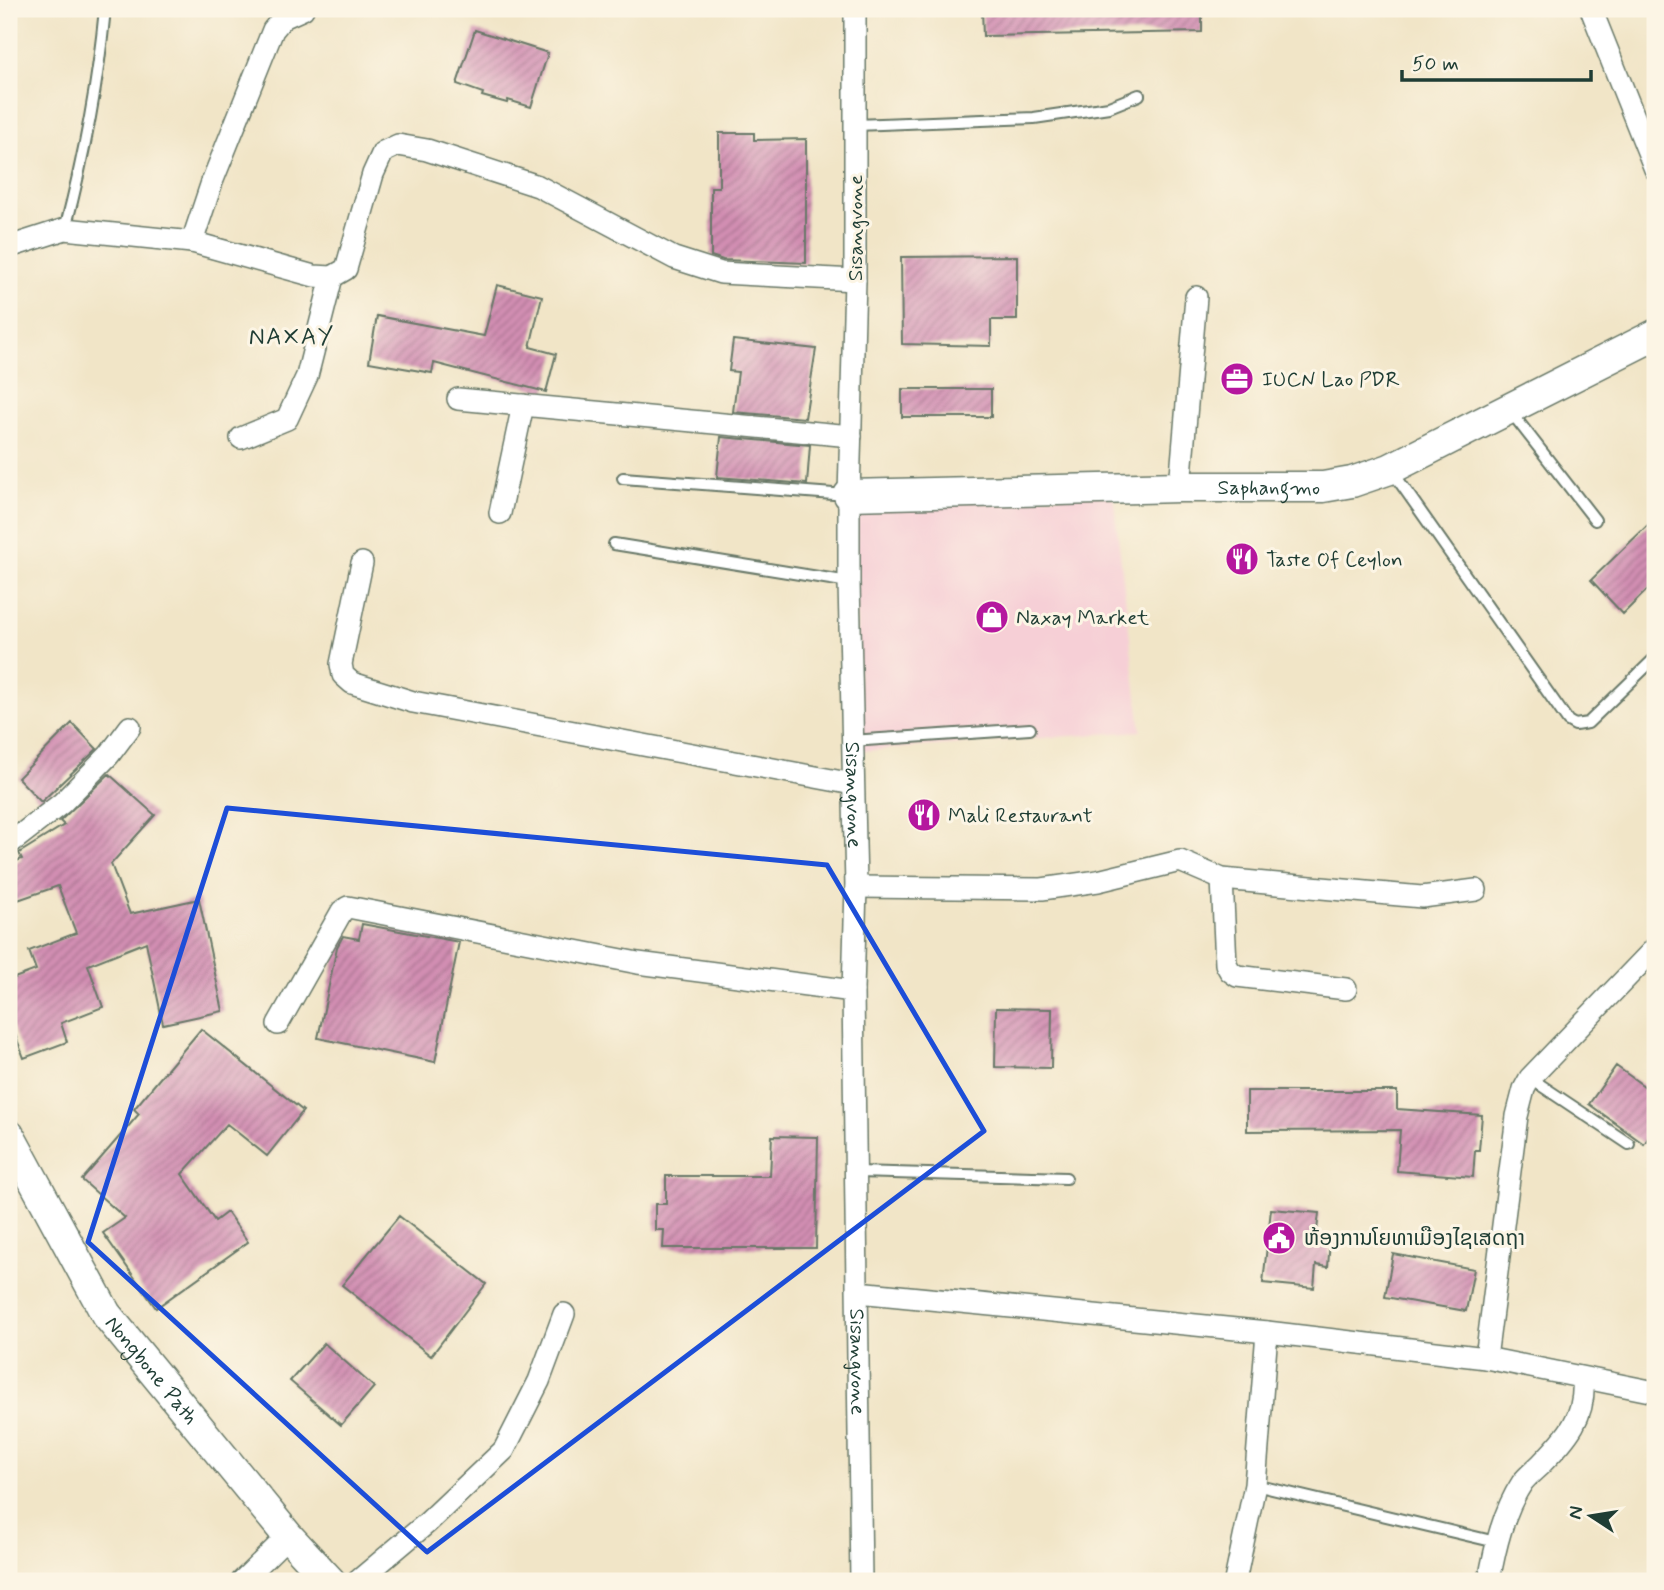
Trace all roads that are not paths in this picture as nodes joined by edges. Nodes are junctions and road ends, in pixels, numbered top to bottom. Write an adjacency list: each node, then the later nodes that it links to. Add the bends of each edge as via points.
1 (105, 9): 8 (lane, via 100,69)
2 (303, 9): 9 (street, via 283,18 273,30)
3 (855, 9): 6 (street, Sisangvone)
4 (1591, 9): 7 (street)
5 (1139, 95): 6 (lane, via 1109,107 1034,118)
6 (856, 125): 12 (street, Sisangvone)
7 (1655, 169)
8 (65, 229): 9 (street); 10 (street)
9 (192, 242): 11 (street)
10 (9, 247)
11 (332, 277): 12 (street, via 346,269 383,152 398,145 538,186 674,258 721,273); 19 (street, via 307,376 287,419)
12 (855, 281): 18 (street, Sisangvone)
13 (1196, 297): 22 (street)
14 (1655, 335): 17 (street, Saphangmo)
15 (458, 399): 16 (street)
16 (523, 405): 18 (street); 24 (street)
17 (1510, 410): 20 (street, Saphangmo); 25 (lane)
18 (851, 436): 23 (street, Sisangvone)
19 (241, 438)
20 (1390, 469): 22 (street, Saphangmo, via 1323,487); 29 (lane, via 1568,721 1588,723)
21 (623, 478): 23 (lane)
22 (1180, 487): 23 (street, Saphangmo)
23 (849, 495): 28 (street, Sisangvone)
24 (500, 513)
25 (1595, 520)
26 (614, 544): 28 (lane)
27 (362, 563): 33 (street, via 341,664 343,675 352,683 413,702)
28 (849, 582): 32 (street, Sisangvone)
29 (1655, 658)
30 (130, 727): 34 (street, via 62,803)
31 (1030, 729): 32 (lane)
32 (851, 741): 33 (street, Sisangvone)
33 (853, 784): 36 (street, Sisangvone)
34 (9, 844)
35 (1222, 879): 36 (street, via 1180,861 1042,889); 37 (street, via 1422,897); 39 (street, via 1230,971 1237,976)
36 (856, 887): 40 (street, Sisangvone)
37 (1476, 890)
38 (1655, 948): 42 (street)
39 (1346, 989)
40 (853, 991): 41 (street, via 638,963 348,907); 45 (street, Sisangvone)
41 (278, 1024)
42 (1530, 1078): 43 (lane); 50 (street, via 1517,1116)
43 (1629, 1144)
44 (13, 1151): 54 (street, Nongbone Path, via 106,1314)
45 (857, 1172): 46 (lane); 47 (street, Sisangvone)
46 (1066, 1178)
47 (858, 1292): 49 (street); 59 (street, Sisangvone)
48 (564, 1314): 58 (street, via 539,1381 504,1450)
49 (1267, 1332): 50 (street); 53 (street)
50 (1486, 1358): 51 (street)
51 (1583, 1379): 52 (street); 55 (street, via 1584,1398 1570,1434 1523,1483)
52 (1655, 1392)
53 (1255, 1485): 55 (lane); 60 (street)
54 (288, 1536): 56 (street); 57 (street, Nongbone Path)
55 (1496, 1542): 61 (street)
56 (243, 1581)
57 (330, 1581)
58 (358, 1581)
59 (861, 1581)
60 (1235, 1581)
61 (1489, 1581)

